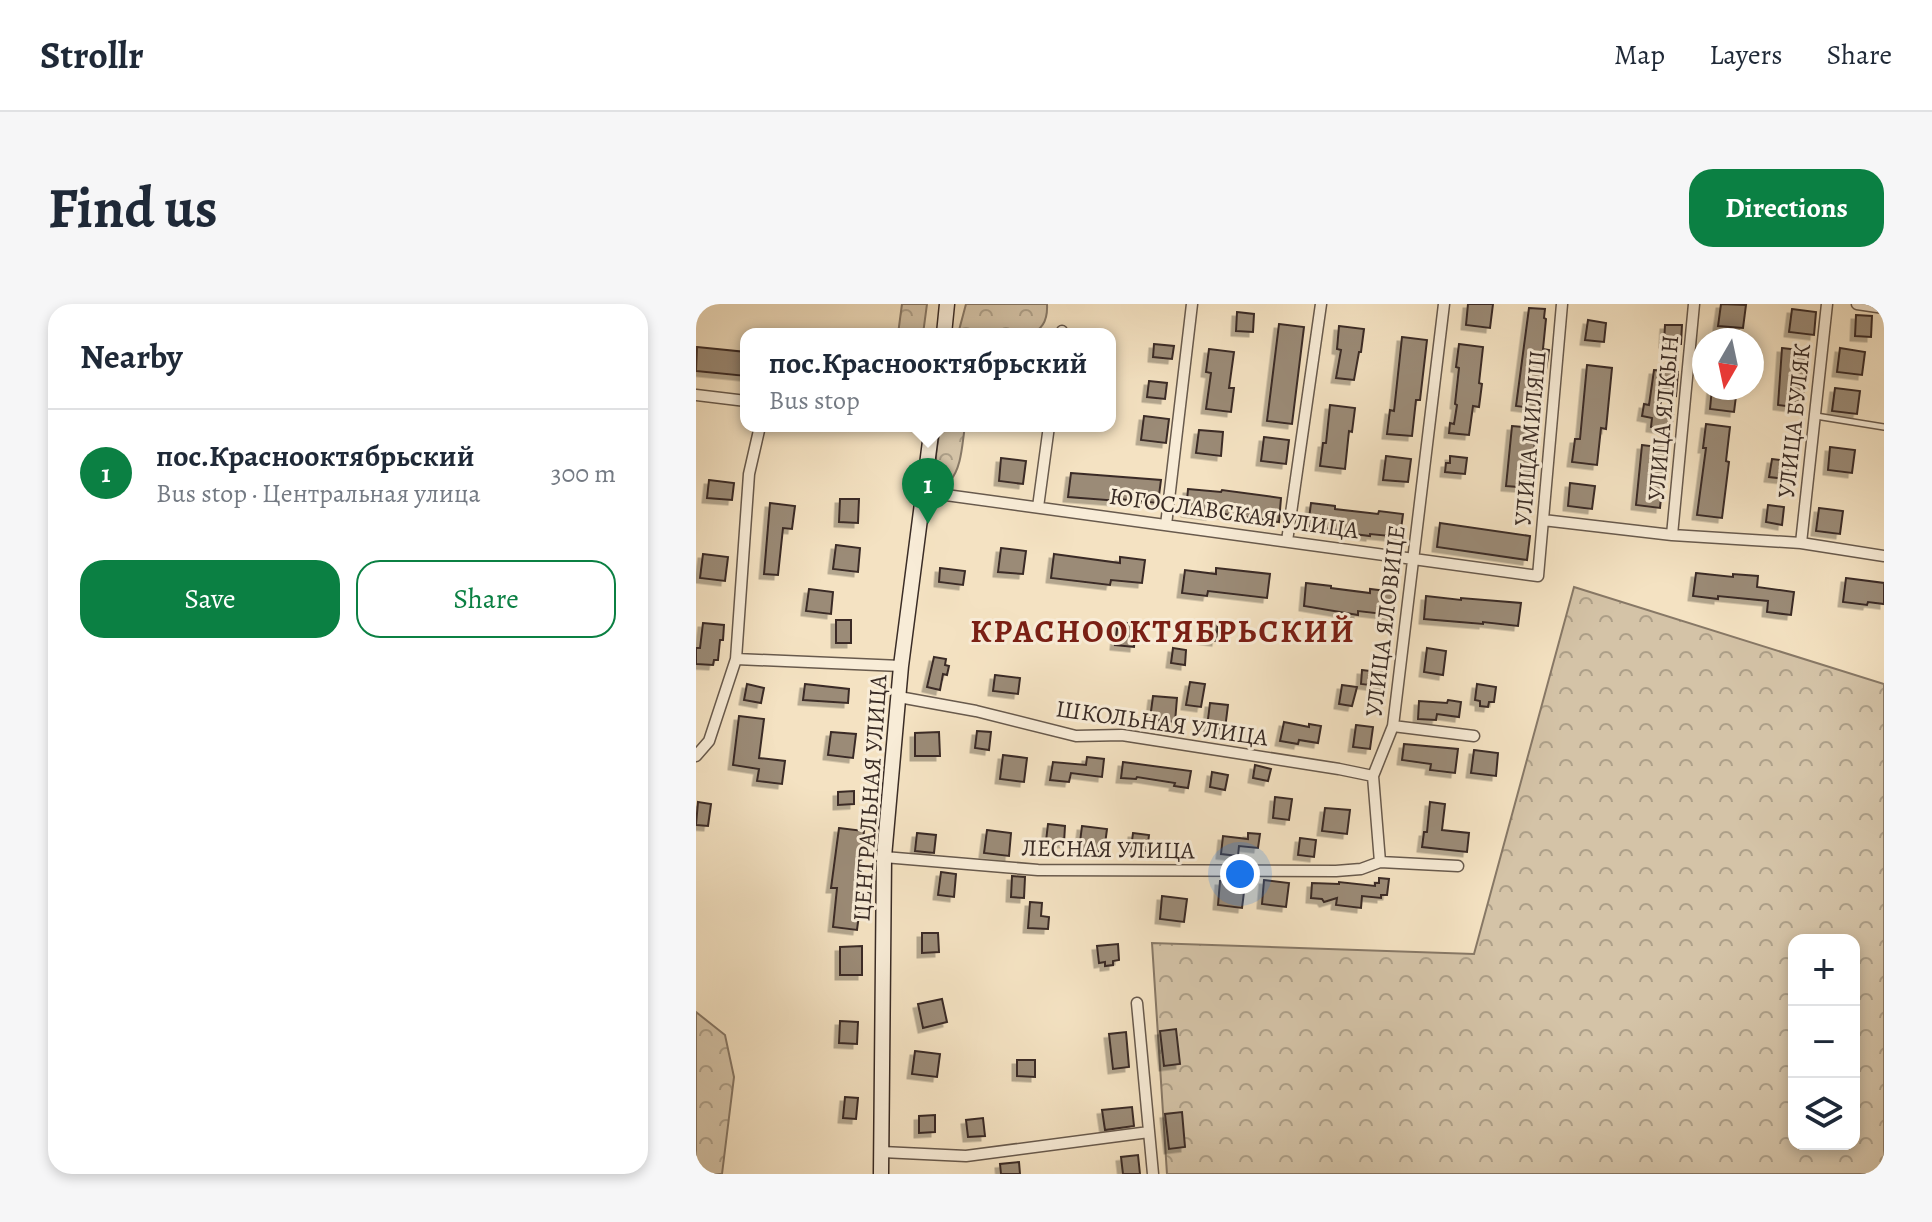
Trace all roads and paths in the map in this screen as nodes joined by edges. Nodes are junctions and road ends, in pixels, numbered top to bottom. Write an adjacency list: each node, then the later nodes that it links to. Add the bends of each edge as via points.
1 (947, 304): 10 (street)
2 (1192, 304): 21 (street)
3 (1321, 304): 23 (street)
4 (1444, 304): 26 (street, УЛИЦА ЯЛОВИЦЕ)
5 (1562, 304): 20 (street, УЛИЦА МИЛЯШ)
6 (1694, 304): 22 (street, УЛИЦА ЯЛКЫН)
7 (1827, 304): 13 (street, УЛИЦА БУЛЯК)
8 (1857, 304): 9 (street)
9 (1884, 308)
10 (945, 328)
11 (696, 398): 12 (street)
12 (740, 401)
13 (1815, 416): 14 (lane); 24 (street, УЛИЦА БУЛЯК)
14 (1884, 427)
15 (759, 432): 28 (street, via 749,474)
16 (931, 432): 18 (street, ЦЕНТРАЛЬНАЯ УЛИЦА)
17 (1048, 432): 19 (street)
18 (924, 492): 19 (street, ЮГОСЛАВСКАЯ УЛИЦА); 29 (street, ЦЕНТРАЛЬНАЯ УЛИЦА)
19 (1038, 507): 21 (street, ЮГОСЛАВСКАЯ УЛИЦА)
20 (1543, 520): 22 (street); 27 (street, УЛИЦА МИЛЯШ)
21 (1166, 525): 23 (street, ЮГОСЛАВСКАЯ УЛИЦА)
22 (1672, 535): 24 (street)
23 (1287, 541): 26 (street, ЮГОСЛАВСКАЯ УЛИЦА)
24 (1801, 543): 25 (street)
25 (1884, 556)
26 (1414, 558): 27 (street, ЮГОСЛАВСКАЯ УЛИЦА); 31 (street, УЛИЦА ЯЛОВИЦЕ)
27 (1538, 576)
28 (736, 659): 29 (street); 33 (street, via 709,741)
29 (901, 666): 30 (street, ЦЕНТРАЛЬНАЯ УЛИЦА)
30 (899, 697): 34 (street, ШКОЛЬНАЯ УЛИЦА, via 1076,736 1122,735); 35 (street, ЦЕНТРАЛЬНАЯ УЛИЦА)
31 (1393, 726): 32 (street); 34 (street, УЛИЦА ЯЛОВИЦЕ)
32 (1474, 736)
33 (696, 756)
34 (1373, 776): 36 (street, УЛИЦА ЯЛОВИЦЕ)
35 (884, 857): 36 (street, ЛЕСНАЯ УЛИЦА, via 1038,870 1336,871); 40 (street, ЦЕНТРАЛЬНАЯ УЛИЦА)
36 (1380, 862): 37 (street)
37 (1458, 866)
38 (1137, 1003): 39 (street)
39 (1149, 1132): 40 (street, via 966,1156); 42 (street)
40 (882, 1152): 41 (street, ЦЕНТРАЛЬНАЯ УЛИЦА)
41 (881, 1174)
42 (1153, 1174)

